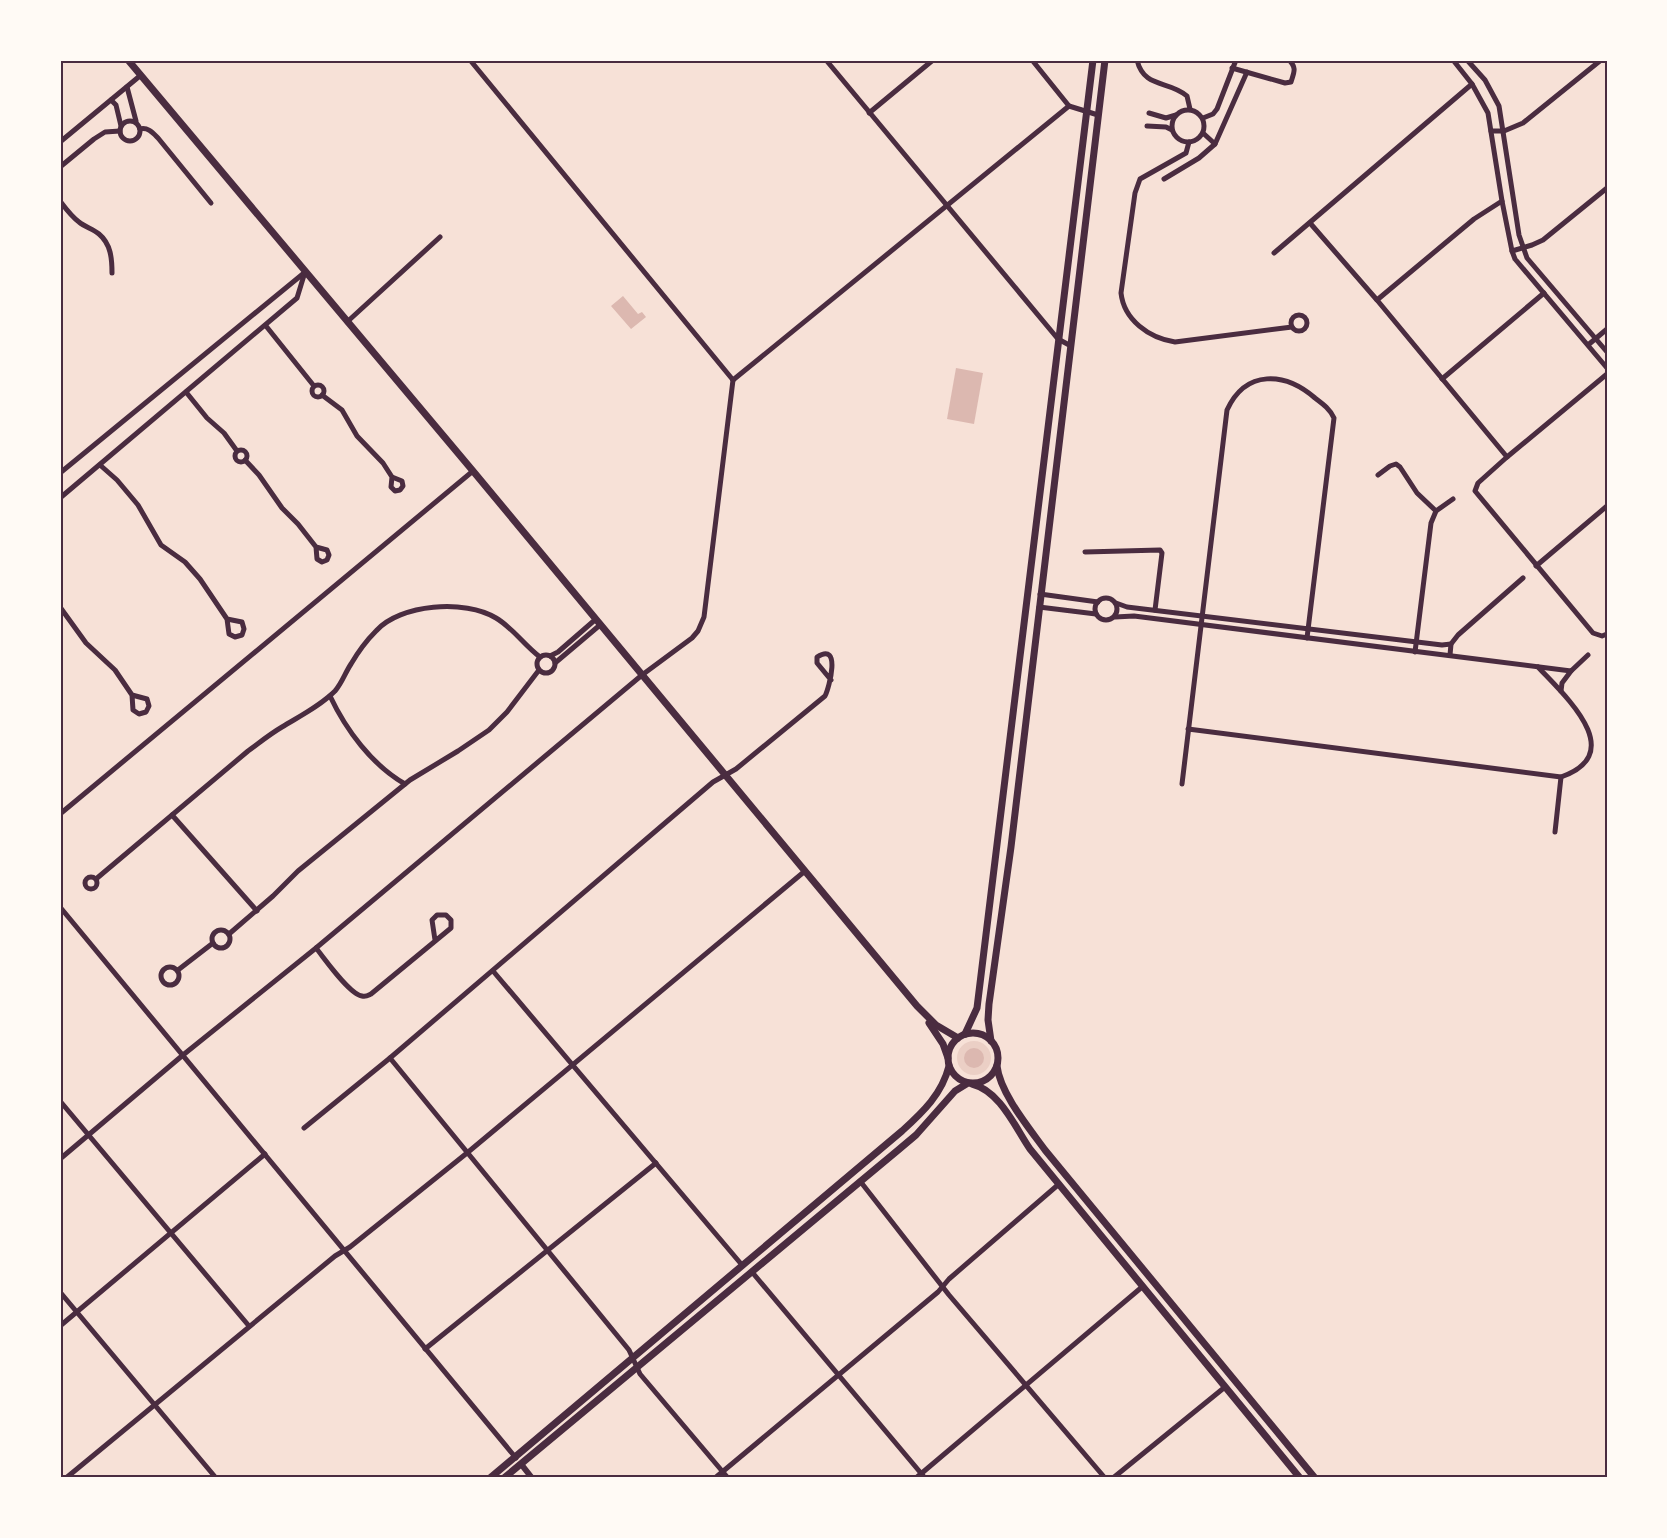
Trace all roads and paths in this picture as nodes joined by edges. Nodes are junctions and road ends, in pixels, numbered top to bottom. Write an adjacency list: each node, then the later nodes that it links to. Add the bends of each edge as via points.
1 (128, 60): 16 (main road)
2 (470, 60): 65 (street)
3 (826, 60): 23 (street)
4 (933, 60): 23 (street)
5 (1032, 60): 20 (street)
6 (1093, 60): 22 (main road)
7 (1105, 60): 25 (main road)
8 (1137, 60): 21 (street, via 1151,81 1187,96)
9 (1236, 60): 14 (street)
10 (1289, 60): 15 (street, via 1295,70 1291,82)
11 (1453, 60): 17 (street)
12 (1467, 60): 33 (street, via 1493,92)
13 (1601, 60): 33 (street, via 1523,123)
14 (1232, 68): 15 (street); 27 (street, via 1216,109)
15 (1247, 72): 37 (street)
16 (141, 75): 18 (street); 50 (main road)
17 (1472, 84): 32 (street, via 1488,113); 45 (street)
18 (127, 87): 19 (street); 28 (street)
19 (111, 100): 30 (street, via 116,105); 35 (street)
20 (1068, 106): 22 (street); 44 (street)
21 (1190, 109): 26 (street); 27 (street)
22 (1087, 110): 25 (street); 59 (main road)
23 (869, 113): 44 (street)
24 (1149, 113): 26 (street, via 1166,118)
25 (1098, 115): 61 (main road)
26 (1176, 115): 31 (street)
27 (1203, 117): 34 (street)
28 (139, 126): 30 (street, via 128,121); 30 (street, via 139,135 132,141 123,137); 43 (street, via 158,138)
29 (1147, 126): 31 (street)
30 (121, 129): 38 (street, via 93,139)
31 (1172, 130): 36 (street, via 1179,139)
32 (1491, 131): 33 (street); 42 (street)
33 (1504, 131): 47 (street)
34 (1203, 133): 36 (street); 37 (street)
35 (60, 142)
36 (1190, 142): 56 (street, via 1186,153 1140,179 1120,293 1122,304 1146,331 1175,342)
37 (1215, 144): 39 (street)
38 (60, 167)
39 (1164, 179)
40 (1607, 188): 47 (street, via 1543,240)
41 (60, 201): 51 (street, via 71,216 105,240)
42 (1502, 201): 48 (street); 53 (street, via 1474,219)
43 (211, 203)
44 (945, 205): 59 (street); 65 (street)
45 (1310, 223): 49 (street); 53 (street)
46 (440, 237): 54 (street)
47 (1522, 248): 48 (street); 58 (street)
48 (1512, 251): 52 (street)
49 (1274, 253)
50 (305, 272): 54 (main road); 55 (street, via 297,298); 71 (street)
51 (112, 273)
52 (1544, 292): 60 (street); 66 (street)
53 (1377, 300): 66 (street)
54 (347, 322): 70 (main road)
55 (266, 326): 67 (street); 73 (street, via 314,386 313,395 322,395 342,410 357,436)
56 (1292, 327)
57 (1607, 328): 58 (street)
58 (1596, 338): 60 (street); 62 (street)
59 (1058, 339): 61 (street); 132 (main road, via 977,1008)
60 (1588, 345): 63 (street)
61 (1071, 346): 82 (main road)
62 (1607, 352)
63 (1607, 368)
64 (1607, 374): 68 (street)
65 (733, 380): 108 (street, via 704,616 692,638)
66 (1442, 380): 68 (street)
67 (186, 392): 69 (street); 78 (street, via 224,433 237,451 236,460 245,460 259,475)
68 (1507, 457): 80 (street, via 1478,483 1475,491)
69 (100, 465): 74 (street); 91 (street, via 138,505 161,545 192,569)
70 (473, 471): 92 (main road); 118 (street)
71 (60, 473)
72 (1378, 475): 77 (street, via 1396,464)
73 (392, 477)
74 (60, 498)
75 (1453, 498): 77 (street)
76 (1607, 506): 80 (street)
77 (1436, 511): 97 (street, via 1431,523)
78 (316, 548)
79 (1085, 552): 87 (street, via 1160,550)
80 (1536, 566): 95 (street, via 1593,633)
81 (1523, 578): 98 (street)
82 (1040, 594): 83 (street); 86 (main road)
83 (1098, 602): 84 (street, via 1106,598); 88 (street)
84 (1116, 603): 87 (street); 90 (street)
85 (60, 607): 111 (street)
86 (1039, 607): 88 (street); 133 (main road, via 989,1004)
87 (1155, 610): 89 (street)
88 (1096, 614): 90 (street, via 1105,621)
89 (1202, 616): 93 (street); 94 (street); 94 (street, via 1227,410 1241,389 1266,379 1279,379 1303,387 1334,418)
90 (1115, 617): 93 (street)
91 (227, 620)
92 (598, 622): 102 (street); 104 (street); 108 (main road)
93 (1201, 625): 96 (street); 113 (street)
94 (1308, 628): 96 (street); 97 (street)
95 (1607, 634)
96 (1307, 638): 99 (street)
97 (1417, 642): 98 (street); 99 (street)
98 (1451, 644): 100 (street)
99 (1415, 652): 100 (street)
100 (1450, 655): 105 (street)
101 (1588, 655): 107 (street)
102 (550, 656): 103 (street); 104 (street)
103 (540, 657): 106 (street); 112 (street, via 494,616 453,607 423,609 377,630)
104 (555, 663): 106 (street, via 550,673)
105 (1538, 667): 107 (street); 110 (street)
106 (538, 670): 116 (street, via 489,730)
107 (1571, 671): 110 (street)
108 (642, 675): 114 (main road); 128 (street)
109 (831, 680): 109 (street, via 831,657 821,654 817,663); 114 (street, via 825,696)
110 (1561, 691): 115 (street, via 1586,721 1591,735 1586,761)
111 (132, 695)
112 (330, 696): 116 (street, via 360,743); 119 (street, via 268,736)
113 (1188, 729): 115 (street); 117 (street)
114 (724, 776): 121 (main road); 130 (street)
115 (1560, 777): 120 (street)
116 (405, 784): 124 (street, via 298,871)
117 (1182, 784)
118 (60, 814)
119 (172, 815): 122 (street); 124 (street)
120 (1555, 832)
121 (805, 871): 131 (main road); 137 (street)
122 (96, 879)
123 (60, 907): 134 (street)
124 (256, 911): 125 (street)
125 (229, 934): 127 (street, via 226,947); 127 (street, via 218,930 213,934)
126 (435, 940): 126 (street, via 451,928 446,915 437,915 432,920); 128 (street, via 364,997 350,989)
127 (213, 944): 129 (street)
128 (316, 948): 134 (street)
129 (178, 970)
130 (493, 971): 135 (street); 137 (street)
131 (923, 1013): 132 (main road, via 936,1025); 136 (main road, via 943,1044)
132 (961, 1036): 133 (main road, via 979,1034); 136 (main road, via 951,1047)
133 (991, 1041): 138 (main road, via 998,1052)
134 (183, 1055): 142 (street); 144 (street)
135 (390, 1058): 141 (street); 143 (street)
136 (948, 1062): 139 (main road, via 956,1077); 152 (main road, via 939,1092 917,1118)
137 (572, 1063): 143 (street); 146 (street)
138 (997, 1065): 139 (main road, via 988,1079); 182 (main road, via 1002,1083 1045,1150)
139 (970, 1083): 147 (main road, via 955,1091 916,1135); 148 (main road, via 993,1095)
140 (60, 1101): 142 (street)
141 (304, 1128)
142 (88, 1135): 145 (street); 149 (street)
143 (467, 1153): 150 (street); 151 (street)
144 (265, 1154): 149 (street); 150 (street)
145 (60, 1159)
146 (656, 1163): 151 (street); 152 (street)
147 (860, 1181): 153 (main road); 154 (street)
148 (1059, 1184): 154 (street); 155 (main road)
149 (171, 1233): 157 (street); 159 (street)
150 (344, 1250): 159 (street); 160 (street)
151 (546, 1250): 160 (street); 161 (street)
152 (742, 1265): 161 (main road)
153 (752, 1272): 162 (main road); 163 (street)
154 (944, 1286): 163 (street); 164 (street)
155 (1142, 1287): 164 (street); 165 (main road)
156 (60, 1292): 157 (street)
157 (77, 1312): 158 (street); 166 (street)
158 (60, 1326)
159 (249, 1326): 166 (street)
160 (425, 1349): 167 (street)
161 (632, 1357): 162 (street); 167 (main road)
162 (636, 1367): 168 (main road); 169 (street)
163 (838, 1376): 169 (street); 170 (street)
164 (1026, 1386): 170 (street); 179 (street)
165 (1225, 1387): 180 (street); 181 (main road)
166 (154, 1405): 171 (street); 172 (street)
167 (515, 1457): 168 (street); 173 (main road)
168 (521, 1464): 174 (main road); 175 (street)
169 (723, 1472): 176 (street); 177 (street)
170 (923, 1476): 178 (street)
171 (66, 1478)
172 (216, 1478)
173 (490, 1478)
174 (504, 1478)
175 (532, 1478)
176 (716, 1478)
177 (728, 1478)
178 (916, 1478)
179 (1105, 1478)
180 (1113, 1478)
181 (1300, 1478)
182 (1314, 1478)

